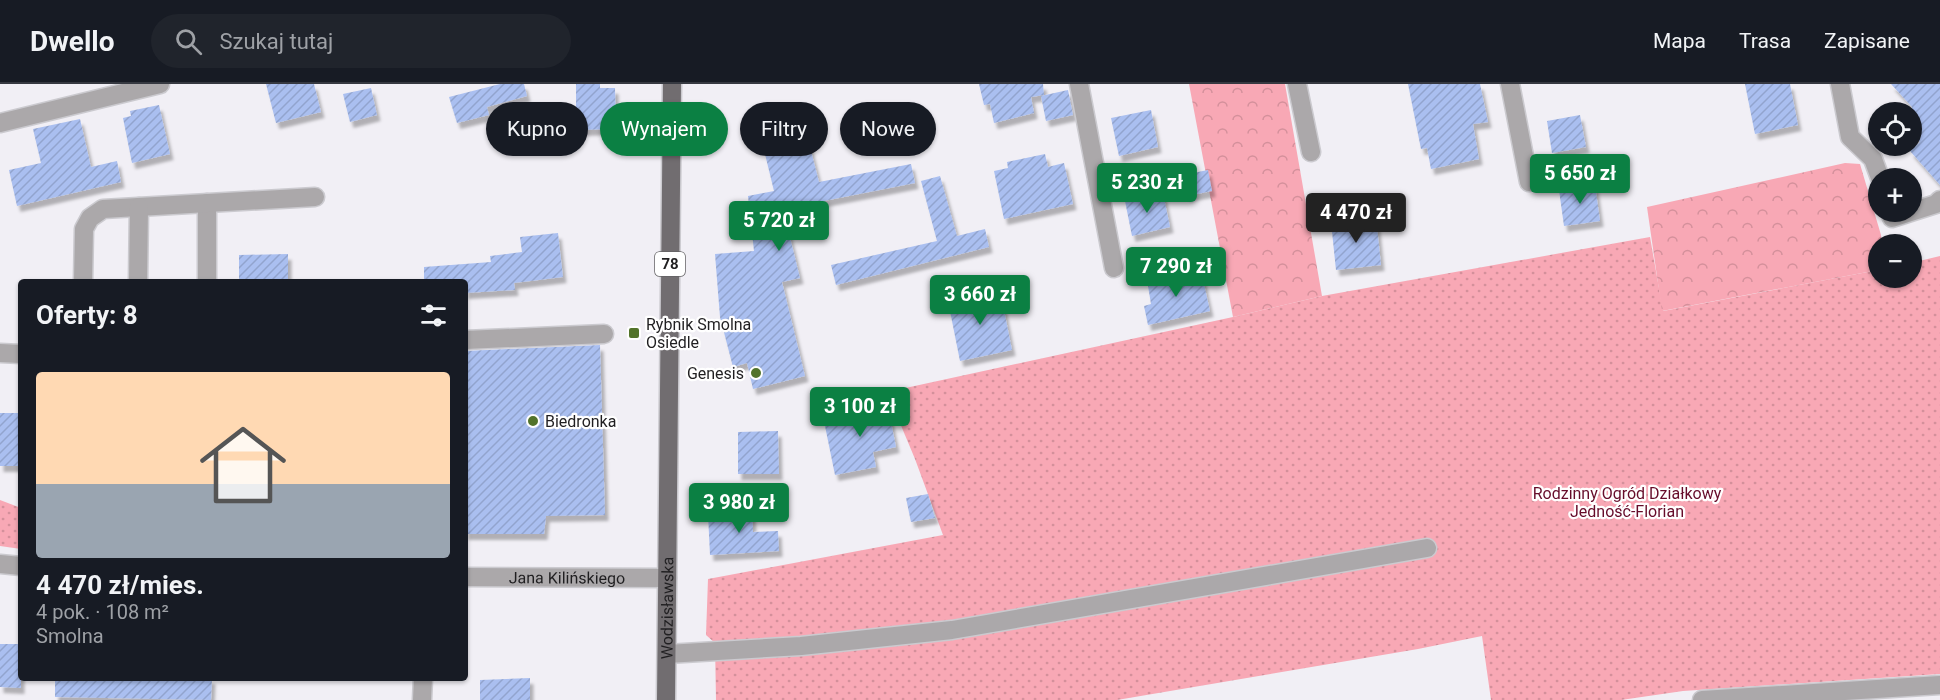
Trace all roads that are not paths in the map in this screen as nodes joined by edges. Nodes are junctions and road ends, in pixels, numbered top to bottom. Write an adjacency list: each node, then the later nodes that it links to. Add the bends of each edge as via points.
1 (160, 84): 7 (street)
2 (672, 84): 28 (main road, Wodzisławska / 78)
3 (1079, 84): 16 (street)
4 (1297, 84): 8 (street)
5 (1510, 84): 10 (street)
6 (1840, 84): 9 (street, via 1850,137 1874,159)
7 (0, 123)
8 (1311, 152)
9 (1877, 168)
10 (1529, 182)
11 (315, 197): 13 (street)
12 (1940, 200): 15 (street)
13 (207, 203): 14 (street); 19 (street)
14 (139, 207): 17 (street, via 103,208 90,218 84,229); 18 (street)
15 (1922, 208)
16 (1114, 268)
17 (83, 279)
18 (138, 279)
19 (207, 279)
20 (604, 334): 21 (street)
21 (468, 340)
22 (0, 353): 23 (street)
23 (18, 354)
24 (1427, 548): 29 (street, via 952,630 801,646)
25 (0, 564): 26 (street)
26 (18, 566)
27 (468, 577): 28 (street, Jana Kilińskiego)
28 (668, 578): 29 (main road, Wodzisławska / 78)
29 (667, 654): 33 (main road, Wodzisławska / 78)
30 (423, 681): 32 (street)
31 (1940, 685): 34 (street)
32 (422, 700)
33 (666, 700)
34 (1702, 700)

